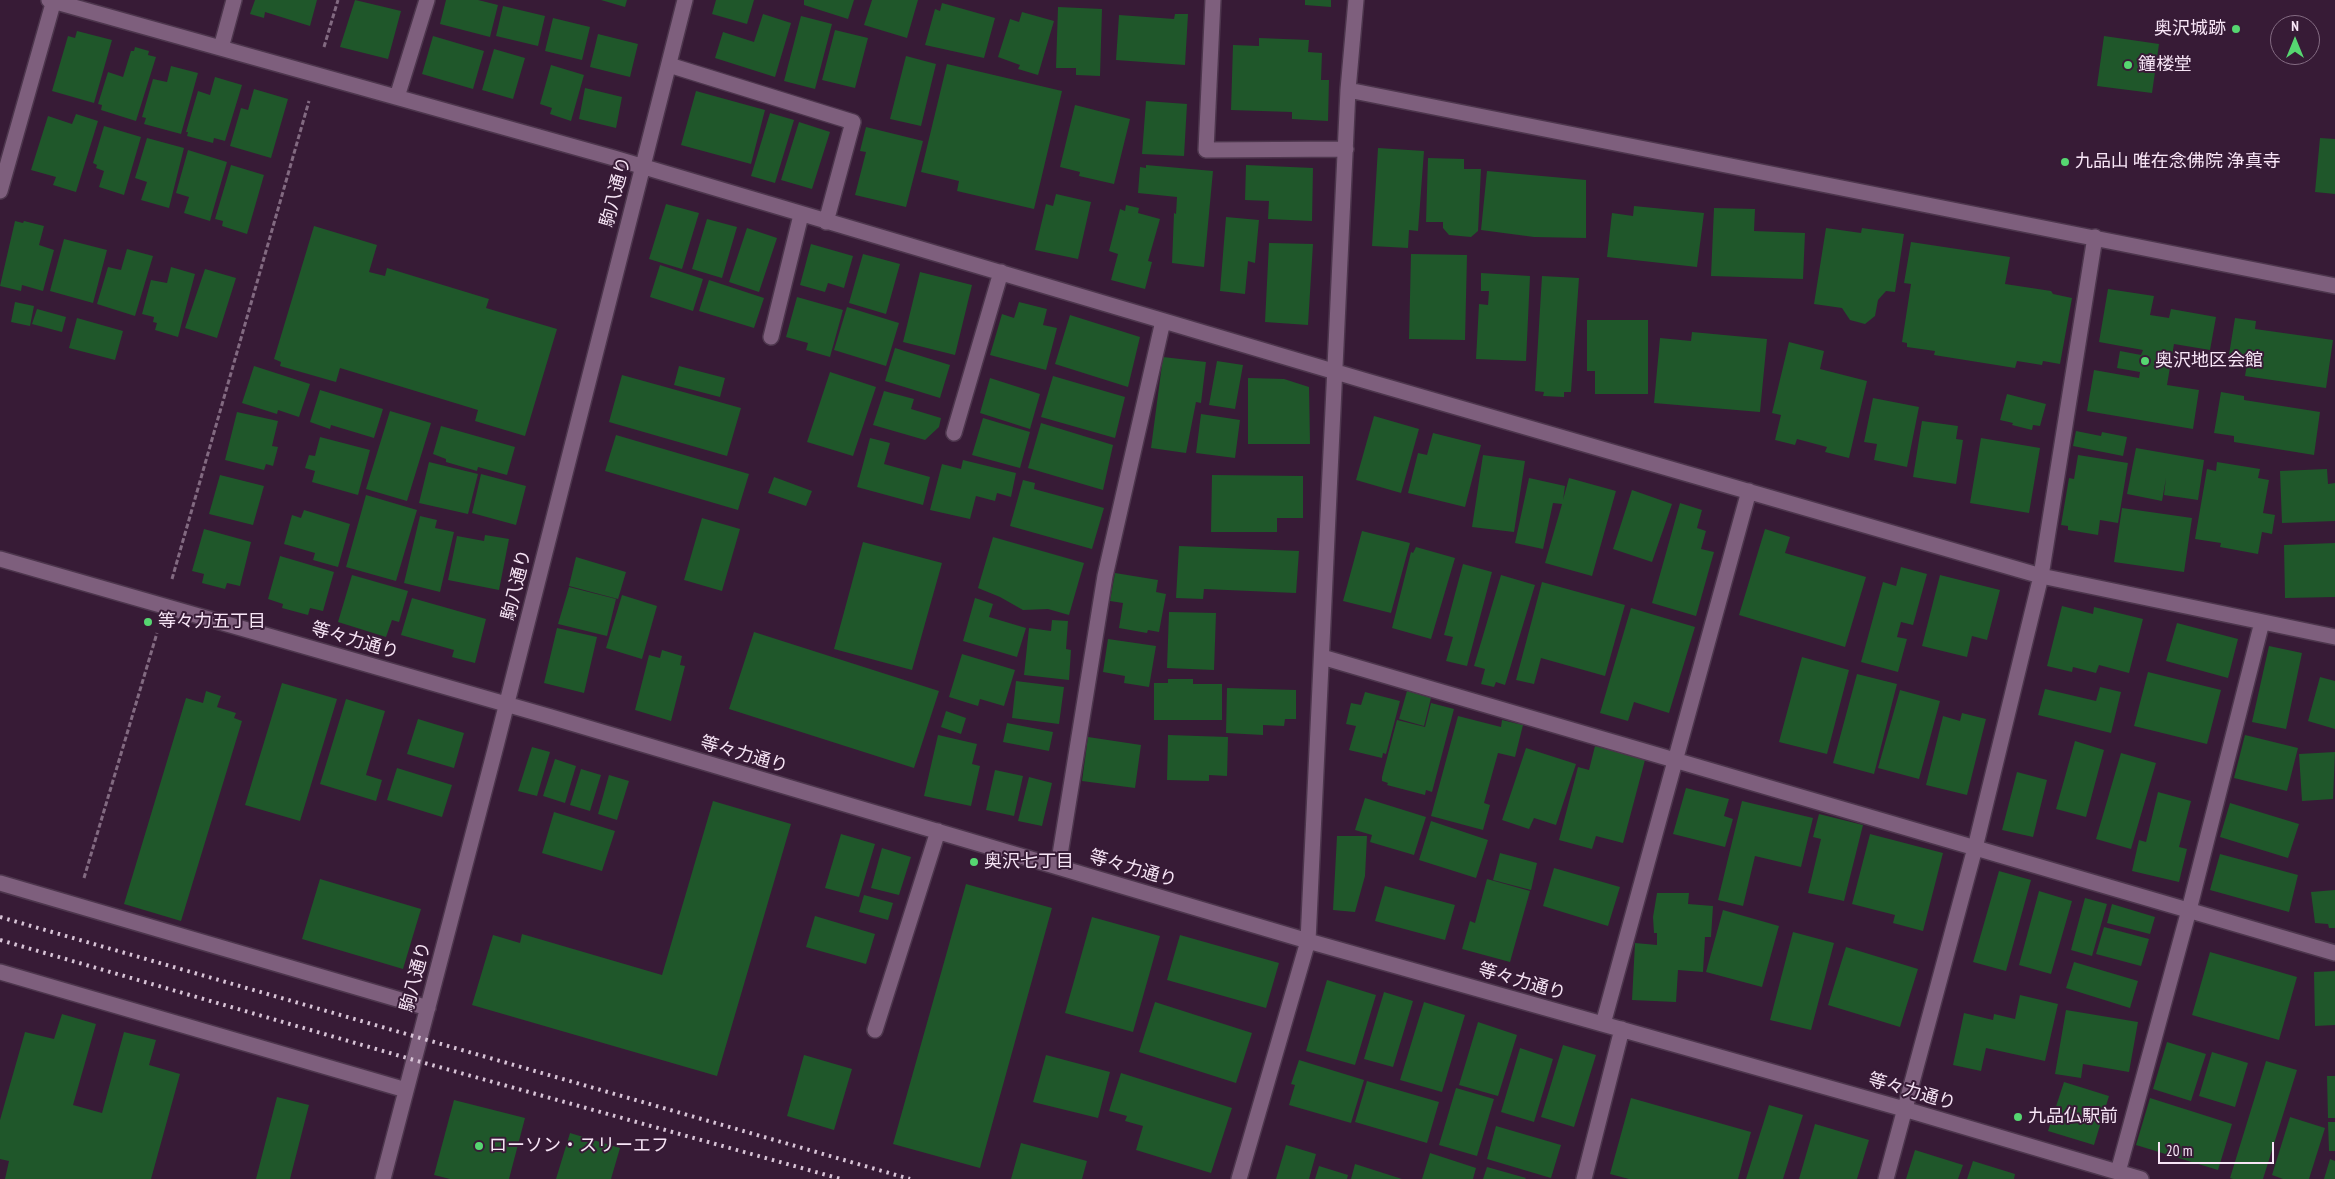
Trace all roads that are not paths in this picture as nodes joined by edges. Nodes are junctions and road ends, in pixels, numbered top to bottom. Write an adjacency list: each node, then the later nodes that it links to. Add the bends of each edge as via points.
1 (52, 0): 7 (street); 13 (street)
2 (234, 0): 7 (street)
3 (427, 0): 10 (street)
4 (685, 0): 8 (street, 駒八通り)
5 (1213, 0): 11 (street, via 1206,150)
6 (1356, 0): 9 (street)
7 (221, 48): 10 (street)
8 (668, 65): 12 (street, 駒八通り); 15 (street, via 853,122)
9 (1348, 90): 11 (street); 16 (street)
10 (398, 97): 12 (street)
11 (1346, 148): 21 (street)
12 (642, 166): 14 (street); 29 (street, 駒八通り)
13 (0, 191)
14 (802, 215): 15 (street); 20 (street)
15 (826, 222): 17 (street)
16 (2095, 237): 18 (street); 25 (street)
17 (1000, 272): 19 (street); 22 (street)
18 (2335, 286)
19 (1163, 321): 21 (street); 33 (street, via 1105,576)
20 (771, 336)
21 (1336, 372): 23 (street); 28 (street)
22 (954, 433)
23 (1749, 491): 25 (street); 30 (street)
24 (0, 559): 29 (street, 等々力通り)
25 (2041, 576): 26 (street); 32 (street)
26 (2262, 622): 27 (street); 35 (street)
27 (2335, 637)
28 (1322, 657): 30 (street); 36 (street)
29 (506, 704): 31 (street, 等々力通り); 39 (street, 駒八通り)
30 (1675, 760): 32 (street); 40 (street)
31 (938, 831): 33 (street, 等々力通り); 42 (street)
32 (1975, 848): 35 (street); 44 (street)
33 (1058, 867): 36 (street, 等々力通り)
34 (0, 883): 39 (street)
35 (2189, 910): 37 (street); 45 (street)
36 (1308, 941): 40 (street, 等々力通り); 47 (street)
37 (2335, 953)
38 (0, 972): 43 (street)
39 (428, 1008): 43 (street, 駒八通り)
40 (1602, 1024): 41 (street, 等々力通り)
41 (1622, 1029): 44 (street, 等々力通り); 48 (street)
42 (875, 1030)
43 (406, 1090): 46 (street, 駒八通り)
44 (1904, 1109): 45 (street, 等々力通り); 49 (street)
45 (2118, 1172): 50 (street, 等々力通り)
46 (383, 1179)
47 (1239, 1179)
48 (1584, 1179)
49 (1886, 1179)
50 (2141, 1179)

